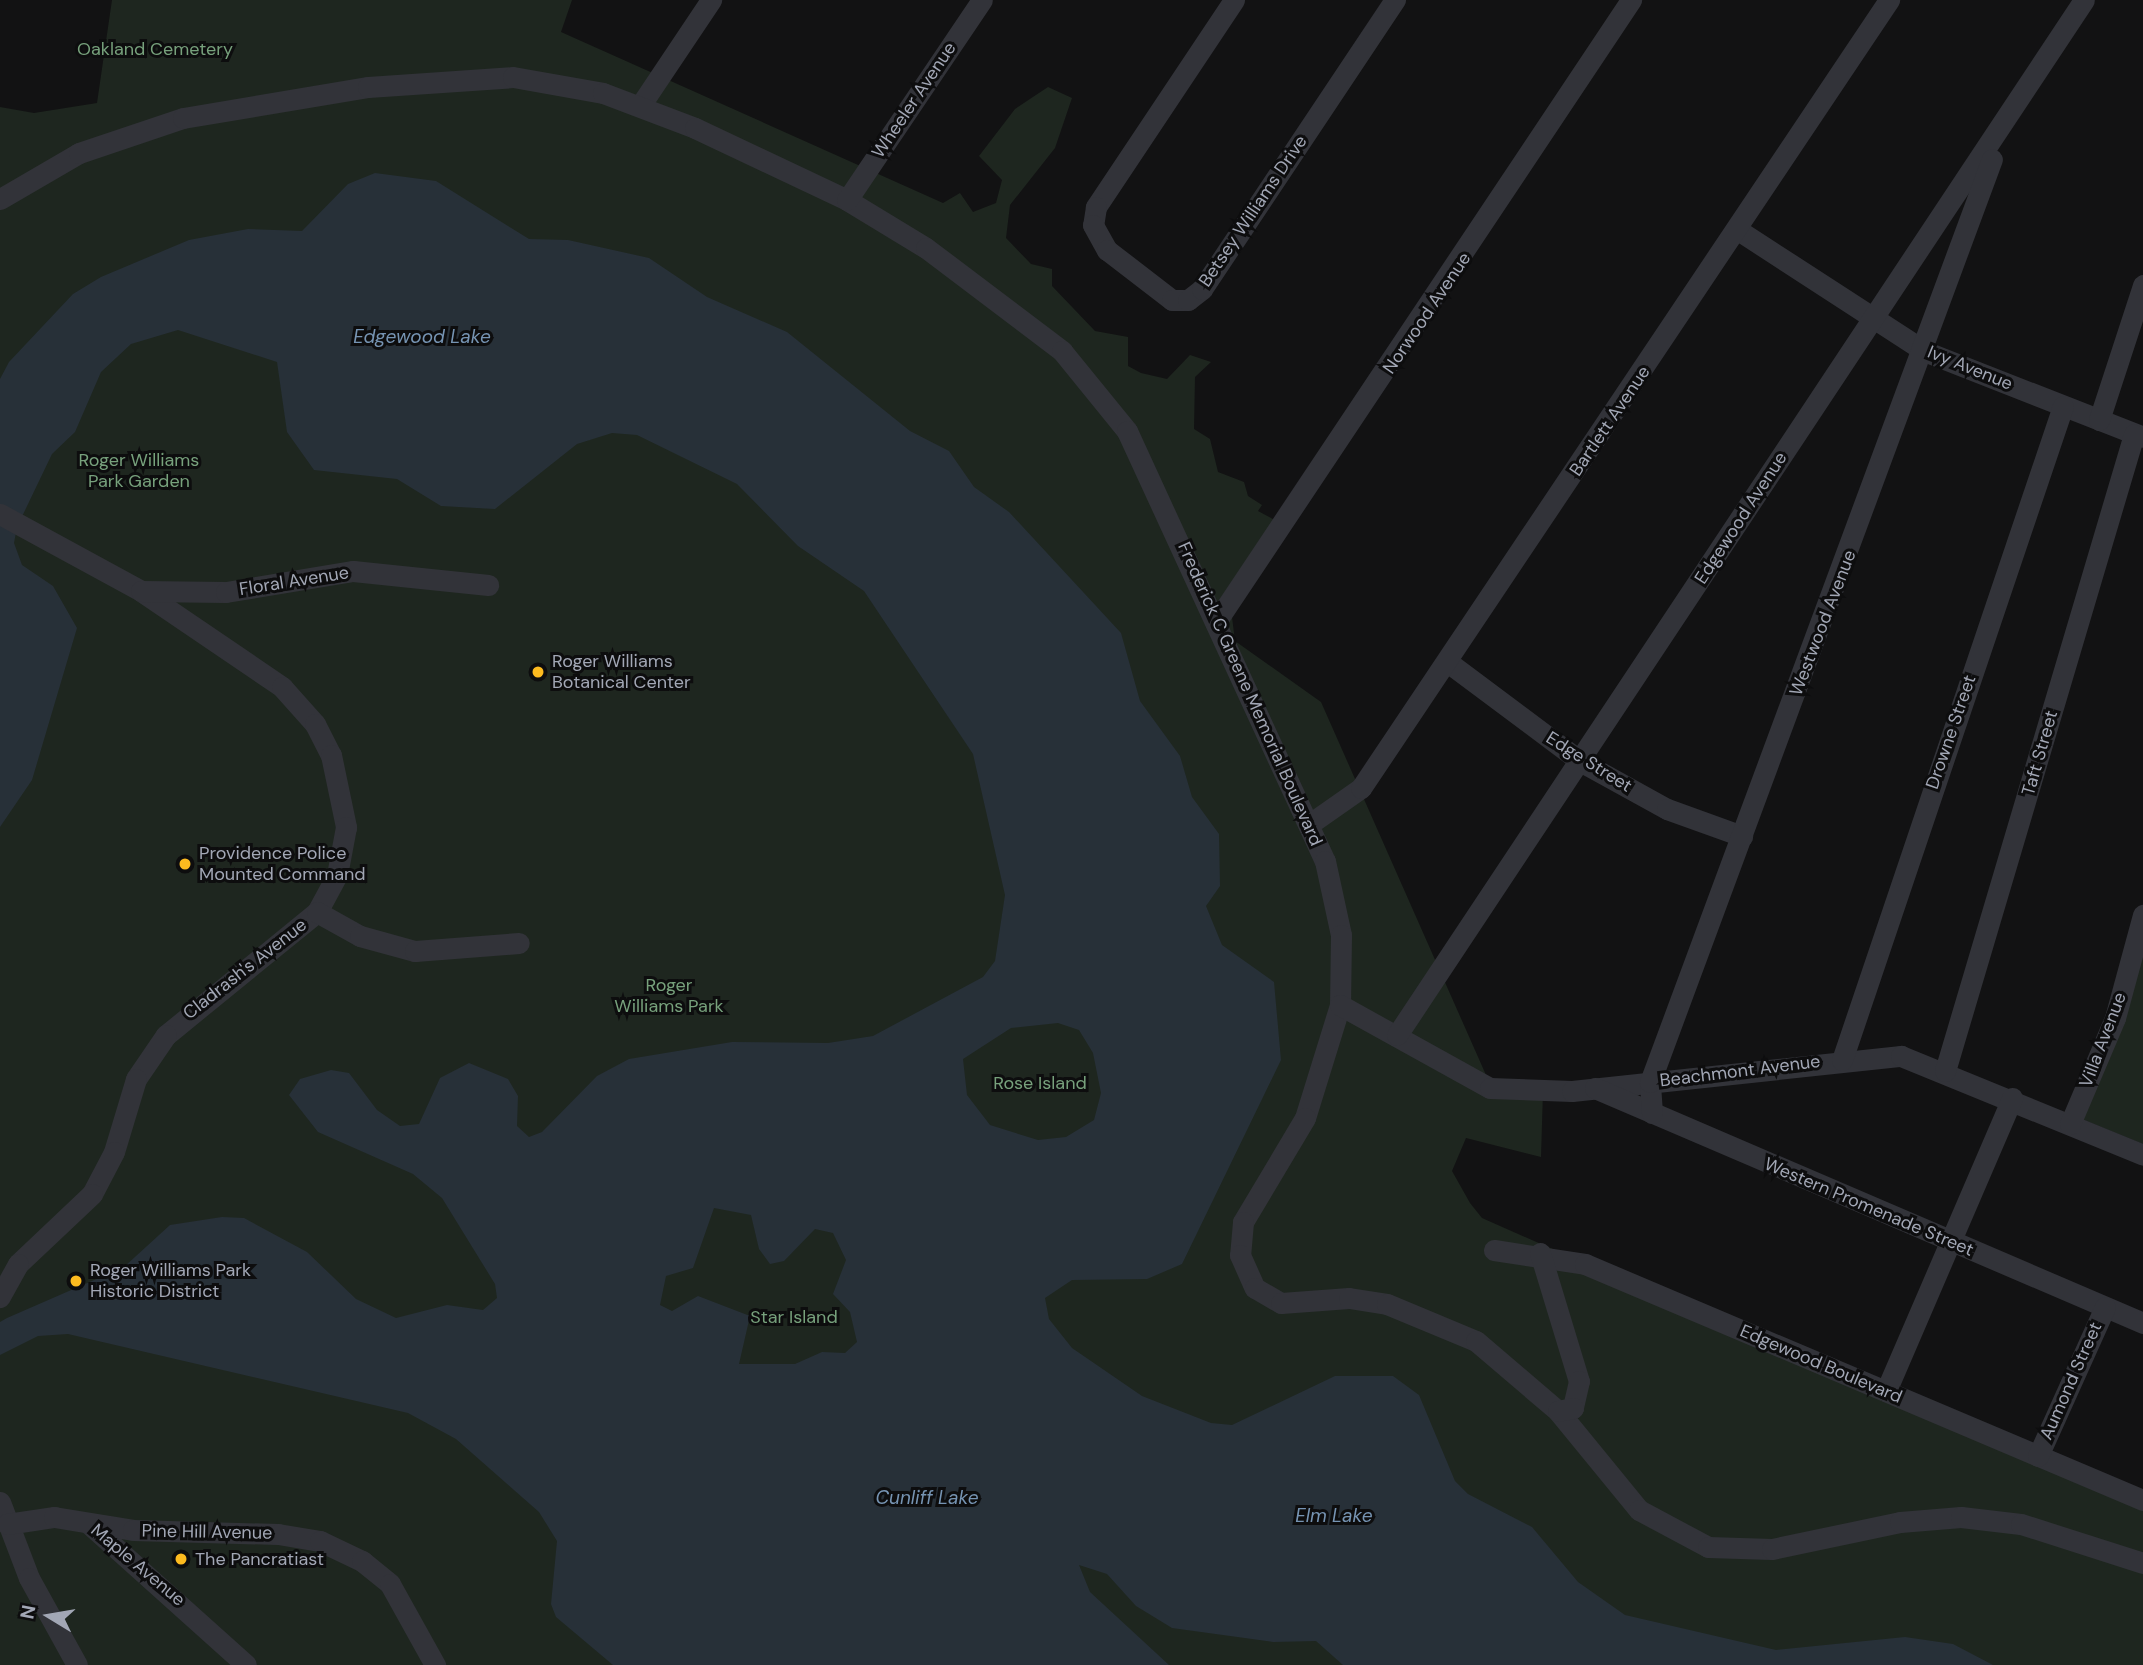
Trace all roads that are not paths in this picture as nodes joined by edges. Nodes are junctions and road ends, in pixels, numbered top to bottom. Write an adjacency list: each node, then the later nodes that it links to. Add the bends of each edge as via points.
1 (711, 0): 8 (street)
2 (982, 0): 11 (street, Wheeler Avenue)
3 (1234, 0): 4 (street, Betsey Williams Drive, via 1096,206 1093,225 1107,250 1172,300 1188,300 1202,289)
4 (1395, 0)
5 (1631, 0): 22 (street, Norwood Avenue)
6 (1889, 0): 12 (street, Bartlett Avenue)
7 (2084, 0): 9 (street, Edgewood Avenue)
8 (640, 106): 10 (street, Frederick C Greene Memorial Boulevard, via 585,89 496,76 321,94 142,129 53,165); 11 (street, Frederick C Greene Memorial Boulevard)
9 (2001, 132): 14 (street, Edgewood Avenue); 15 (street, Westwood Avenue)
10 (0, 199)
11 (847, 200): 22 (street, Frederick C Greene Memorial Boulevard, via 980,285 1088,378 1139,450)
12 (1738, 230): 14 (street, Ivy Avenue); 23 (street, Bartlett Avenue)
13 (2143, 285): 17 (street)
14 (1874, 318): 15 (street, Ivy Avenue); 24 (street, Edgewood Avenue)
15 (1924, 351): 16 (street, Ivy Avenue); 26 (street, Westwood Avenue)
16 (2063, 406): 17 (street, Ivy Avenue); 33 (street, Drowne Street)
17 (2099, 420): 18 (street, Ivy Avenue)
18 (2139, 435): 34 (street, Taft Street)
19 (0, 514): 21 (street, Cladrash's Avenue)
20 (488, 585): 21 (street, Floral Avenue, via 353,571 226,593)
21 (141, 592): 27 (street, Cladrash's Avenue, via 275,682 323,737 343,791 346,827 337,874)
22 (1216, 622): 25 (street, Frederick C Greene Memorial Boulevard)
23 (1449, 663): 24 (street, Edge Street); 25 (street, Bartlett Avenue, via 1361,788)
24 (1580, 761): 26 (street, Edge Street, via 1667,809); 32 (street, Edgewood Avenue)
25 (1311, 823): 31 (street, Frederick C Greene Memorial Boulevard, via 1341,935)
26 (1742, 836): 35 (street, Westwood Avenue)
27 (317, 912): 29 (street, via 360,936 415,951); 44 (street, Cladrash's Avenue, via 166,1035 136,1079 114,1152 92,1194 18,1264)
28 (2143, 915): 30 (street, Villa Avenue)
29 (519, 943)
30 (2139, 947): 39 (street, Villa Avenue)
31 (1340, 1004): 32 (street, Beachmont Avenue); 48 (street, Frederick C Greene Memorial Boulevard, via 1310,1109 1244,1217 1239,1250 1247,1278 1277,1302 1363,1299 1437,1320 1489,1350)
32 (1397, 1035): 36 (street, Beachmont Avenue, via 1482,1087)
33 (1842, 1060): 34 (street, Beachmont Avenue, via 1901,1056); 35 (street, Beachmont Avenue)
34 (1945, 1071): 37 (street, Beachmont Avenue)
35 (1650, 1082): 36 (street, Beachmont Avenue); 38 (street, Westwood Avenue)
36 (1595, 1088): 38 (street, Western Promenade Street)
37 (2012, 1098): 39 (street, Beachmont Avenue); 41 (street)
38 (1652, 1113): 41 (street, Western Promenade Street)
39 (2070, 1124): 40 (street, Beachmont Avenue)
40 (2143, 1155)
41 (1951, 1242): 45 (street, Western Promenade Street); 47 (street)
42 (1494, 1250): 43 (street, Edgewood Boulevard)
43 (1540, 1253): 47 (street, Edgewood Boulevard, via 1585,1264); 48 (street, via 1579,1381 1573,1408)
44 (0, 1297)
45 (2105, 1307): 46 (street, Western Promenade Street); 49 (street, Aumond Street)
46 (2143, 1323)
47 (1886, 1391): 49 (street, Edgewood Boulevard)
48 (1558, 1412): 54 (street, Frederick C Greene Memorial Boulevard, via 1639,1510 1708,1547 1772,1549 1900,1522 1971,1518 2040,1529)
49 (2038, 1456): 50 (street, Edgewood Boulevard)
50 (2143, 1500)
51 (0, 1502): 53 (street)
52 (86, 1522): 53 (street, Maple Avenue, via 54,1517); 56 (street, Maple Avenue); 57 (street, Pine Hill Avenue, via 144,1531 278,1534 335,1546 390,1584)
53 (8, 1524): 55 (street)
54 (2143, 1563)
55 (77, 1665)
56 (246, 1665)
57 (435, 1665)

